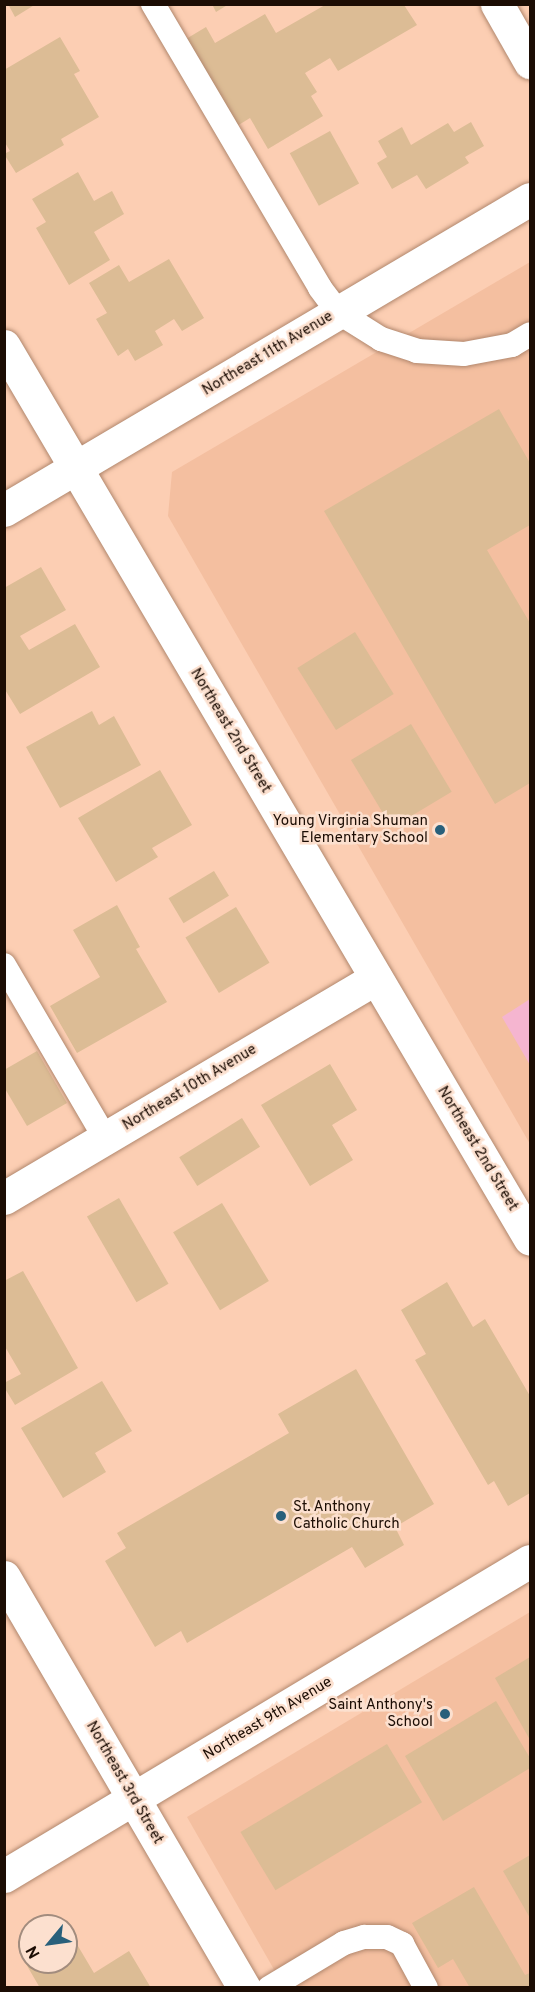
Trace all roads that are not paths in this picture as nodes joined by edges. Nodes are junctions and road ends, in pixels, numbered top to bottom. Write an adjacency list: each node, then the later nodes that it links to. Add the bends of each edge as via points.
1 (153, 4): 5 (lane, via 320,288)
2 (497, 4): 3 (street)
3 (531, 62)
4 (531, 199): 5 (street, Northeast 11th Avenue)
5 (338, 312): 6 (lane, via 381,339 417,351 464,354 512,345); 8 (street, Northeast 11th Avenue)
6 (531, 334)
7 (4, 346): 8 (street, Northeast 2nd Street)
8 (76, 468): 9 (street, Northeast 11th Avenue); 11 (street, Northeast 2nd Street)
9 (4, 510)
10 (4, 965): 12 (lane)
11 (376, 978): 12 (street, Northeast 10th Avenue); 14 (street, Northeast 2nd Street)
12 (105, 1138): 13 (street, Northeast 10th Avenue)
13 (4, 1198)
14 (531, 1239)
15 (531, 1561): 17 (street, Northeast 9th Avenue)
16 (4, 1577): 17 (street, Northeast 3rd Street)
17 (134, 1800): 18 (street, Northeast 9th Avenue); 19 (street, Northeast 3rd Street)
18 (4, 1876)
19 (244, 1988)
20 (269, 1988): 21 (lane, via 344,1943 364,1937 387,1937 402,1944)
21 (426, 1988)

